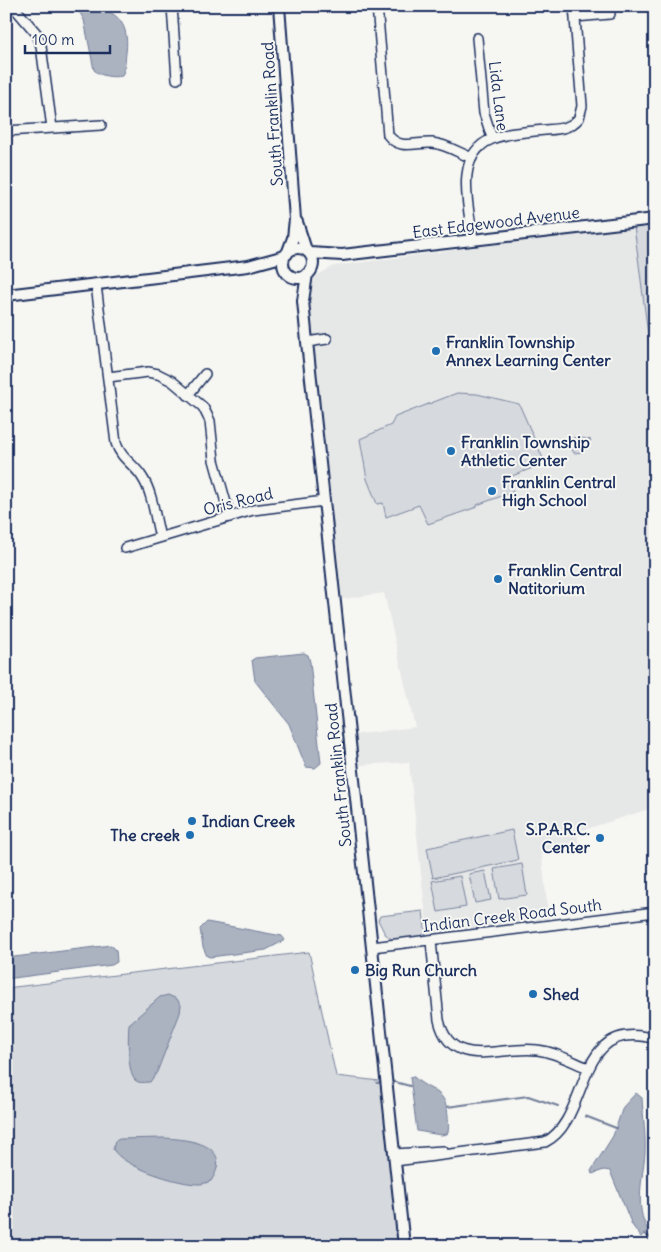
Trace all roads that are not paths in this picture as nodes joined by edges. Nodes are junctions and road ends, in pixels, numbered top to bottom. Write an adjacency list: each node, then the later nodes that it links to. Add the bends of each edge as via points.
1 (13, 6): 11 (street, via 42,46)
2 (172, 6): 9 (street)
3 (279, 6): 15 (main road, South Franklin Road)
4 (377, 6): 14 (street, via 388,135 398,144 431,143)
5 (574, 6): 7 (street)
6 (610, 14): 7 (street)
7 (575, 17): 13 (street, via 582,106 579,118 567,128)
8 (477, 38): 13 (street, Lida Lane, via 483,109)
9 (177, 79)
10 (101, 125): 11 (street)
11 (52, 128): 12 (street)
12 (6, 131)
13 (492, 138): 14 (street, Lida Lane)
14 (472, 158): 17 (street, via 466,180)
15 (296, 219): 18 (main road, South Franklin Road); 19 (main road, South Franklin Road)
16 (653, 219): 17 (main road, East Edgewood Avenue)
17 (472, 239): 20 (main road, East Edgewood Avenue)
18 (308, 252): 19 (main road, via 296,248); 20 (main road); 22 (main road, via 313,261)
19 (286, 255): 21 (main road); 23 (main road)
20 (342, 255): 22 (main road)
21 (248, 266): 23 (main road, via 270,266); 24 (main road)
22 (310, 271): 23 (main road, via 297,277); 26 (main road, South Franklin Road)
23 (287, 272): 26 (main road, South Franklin Road)
24 (96, 284): 25 (main road); 30 (street)
25 (6, 295)
26 (303, 301): 28 (main road, South Franklin Road)
27 (327, 339): 28 (street)
28 (307, 342): 32 (main road, South Franklin Road)
29 (205, 374): 31 (street)
30 (108, 377): 31 (street, via 153,372 166,377); 34 (street, via 117,446 125,460 141,475)
31 (188, 394): 33 (street, via 208,416 214,460)
32 (324, 501): 33 (street, Oris Road, via 268,507); 38 (main road, South Franklin Road)
33 (230, 517): 34 (street, Oris Road)
34 (160, 537): 35 (street, Oris Road)
35 (125, 548)
36 (655, 912): 37 (street, Indian Creek Road South)
37 (431, 941): 38 (street, Indian Creek Road South); 40 (street, via 441,1030 453,1045 479,1053 538,1050)
38 (372, 947): 41 (main road, South Franklin Road)
39 (655, 1039): 40 (street, via 634,1035 615,1040 604,1046)
40 (588, 1068): 41 (street, via 567,1123 552,1139 458,1153 429,1150)
41 (395, 1157): 42 (main road, South Franklin Road)
42 (404, 1246)

